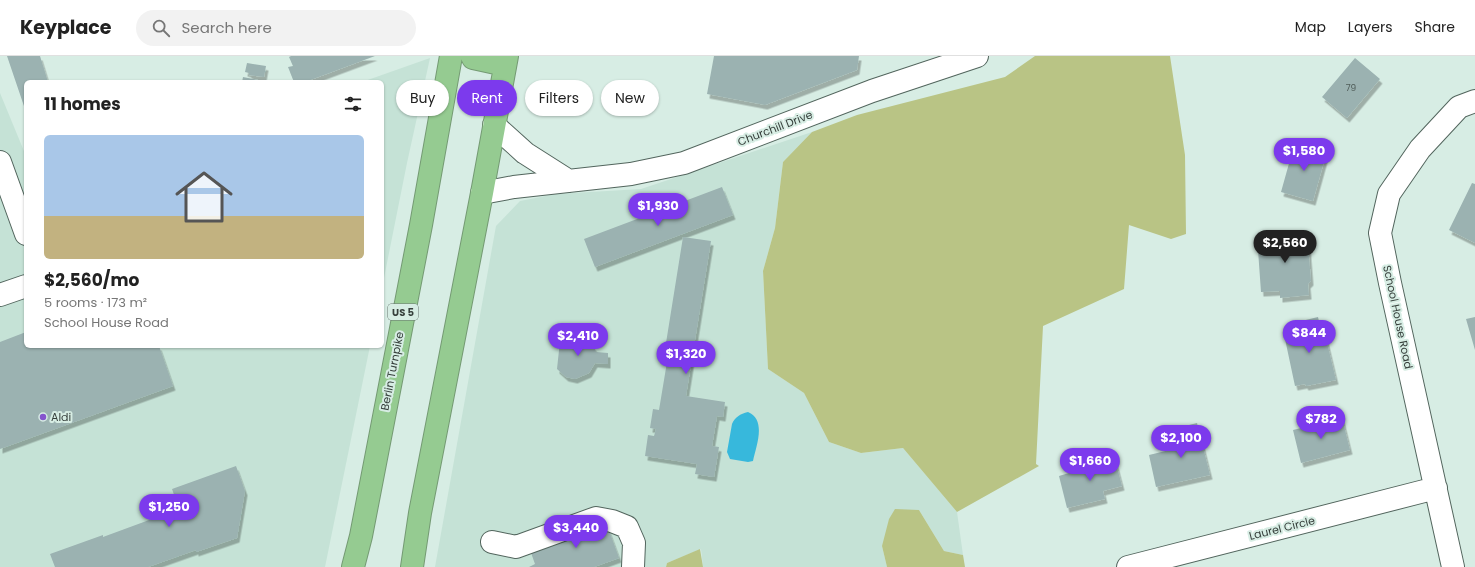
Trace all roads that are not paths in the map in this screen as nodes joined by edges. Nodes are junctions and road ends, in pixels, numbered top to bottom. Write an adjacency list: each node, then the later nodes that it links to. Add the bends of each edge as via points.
1 (451, 56): 15 (highway, Berlin Turnpike / US 5, via 421,225)
2 (472, 56): 4 (highway)
3 (977, 56): 8 (street, Churchill Drive, via 872,91 684,163 631,174)
4 (506, 61): 6 (highway)
5 (1475, 100): 13 (street, School House Road, via 1459,107 1420,149 1390,194 1380,233)
6 (494, 125): 8 (street, via 525,154); 9 (highway)
7 (0, 162): 10 (street)
8 (569, 181): 9 (street, Churchill Drive)
9 (482, 193): 16 (highway, via 421,506)
10 (24, 228)
11 (24, 287): 12 (street)
12 (0, 295)
13 (1436, 488): 18 (street, Laurel Circle); 19 (street, School House Road)
14 (492, 542): 17 (street, via 516,547 596,518 627,527 634,544)
15 (353, 567)
16 (412, 567)
17 (633, 567)
18 (1128, 567)
19 (1453, 567)

